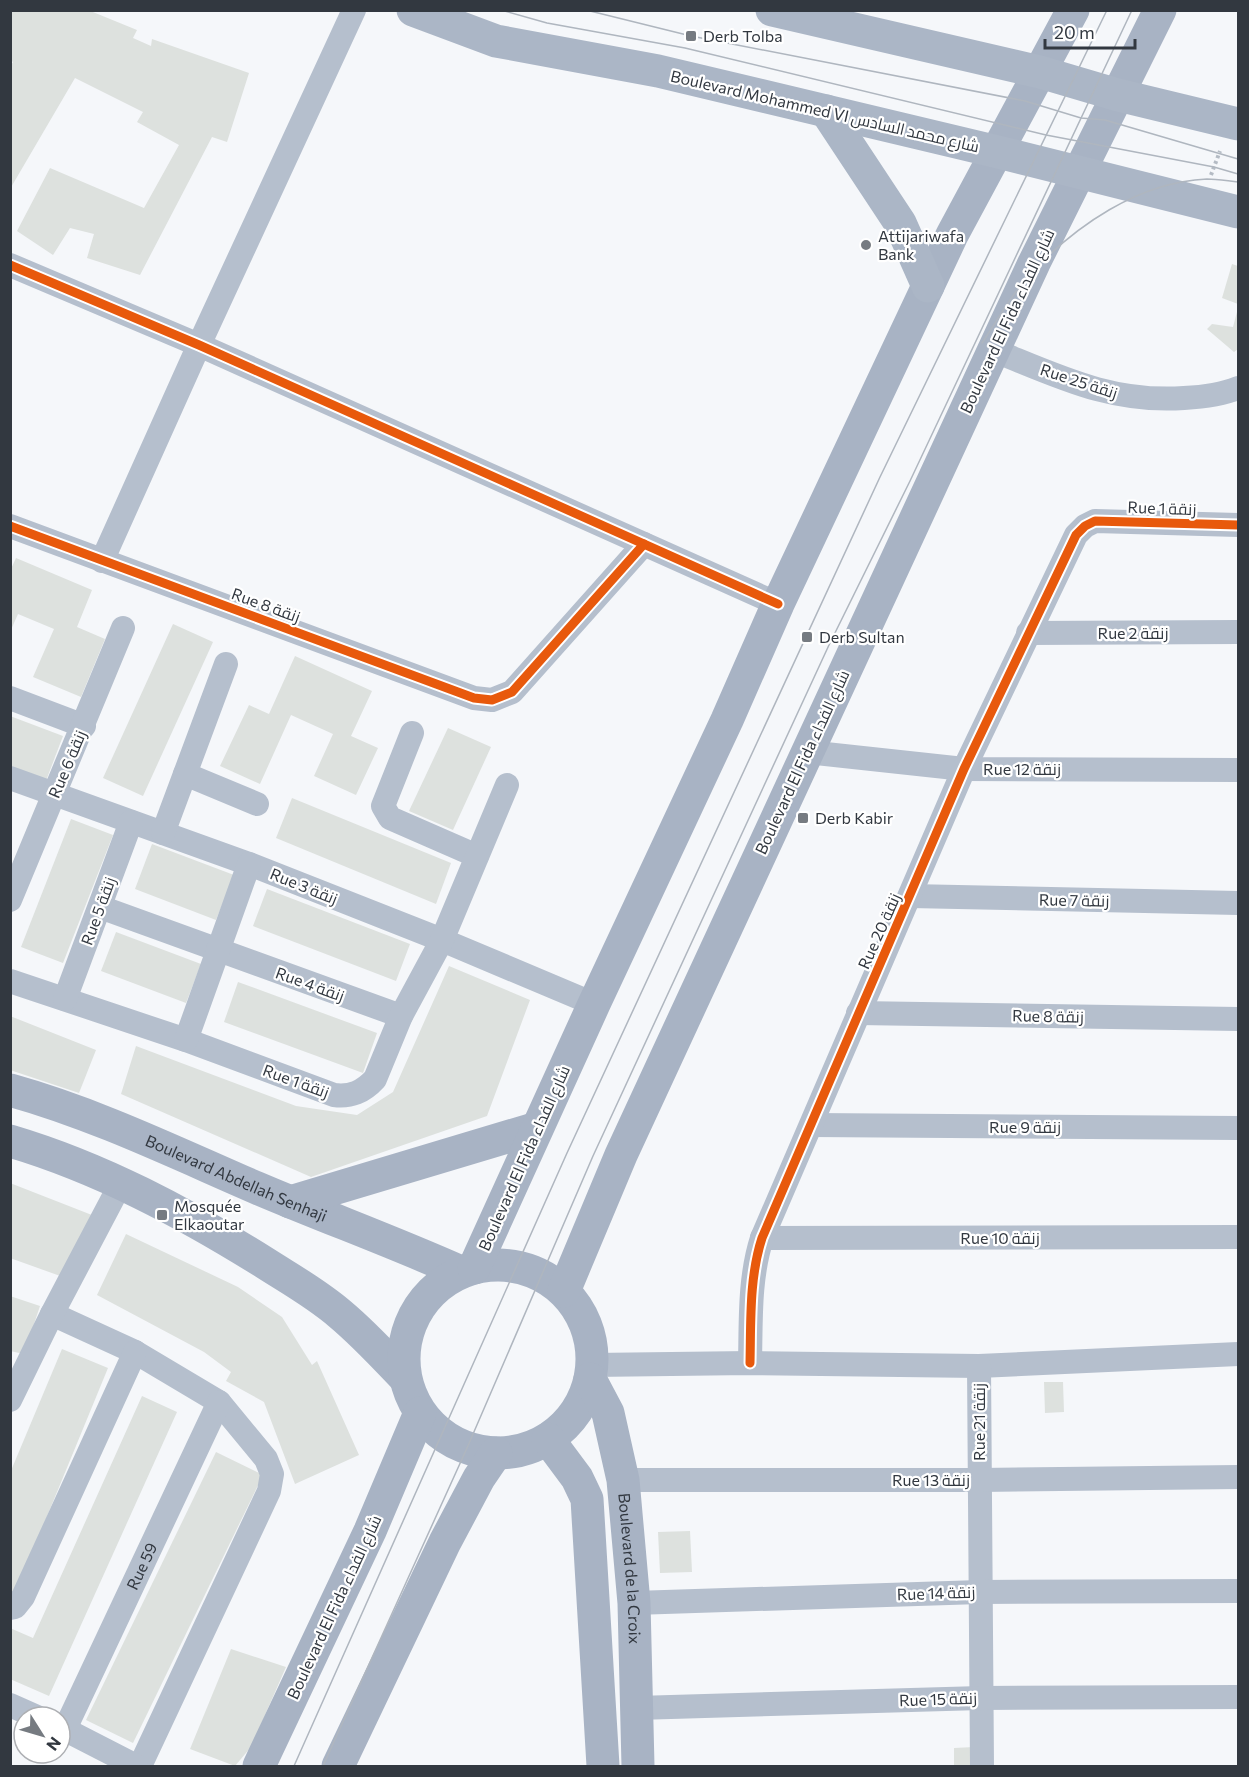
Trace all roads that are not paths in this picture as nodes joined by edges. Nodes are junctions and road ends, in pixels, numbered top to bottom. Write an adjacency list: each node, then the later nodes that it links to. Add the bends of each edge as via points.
1 (354, 10): 15 (street)
2 (413, 10): 8 (main road, Boulevard Mohammed VI شارع محمد السادس, via 496,41 658,71)
3 (772, 10): 6 (main road)
4 (1073, 10): 6 (main road, Boulevard El Fida شارع الفداء)
5 (1160, 10): 7 (main road, Boulevard El Fida شارع الفداء)
6 (1040, 72): 7 (main road); 10 (main road, Boulevard El Fida شارع الفداء)
7 (1118, 96): 9 (main road); 11 (main road, Boulevard El Fida شارع الفداء)
8 (826, 111): 10 (main road, Boulevard Mohammed VI شارع محمد السادس); 14 (main road, via 900,224)
9 (1235, 123)
10 (998, 152): 11 (main road, Boulevard Mohammed VI شارع محمد السادس); 14 (main road, Boulevard El Fida شارع الفداء)
11 (1079, 172): 12 (main road, Boulevard Mohammed VI شارع محمد السادس); 16 (main road, Boulevard El Fida شارع الفداء)
12 (1239, 212)
13 (10, 265): 15 (street)
14 (928, 286): 23 (main road, Boulevard El Fida شارع الفداء)
15 (199, 345): 21 (street); 22 (street)
16 (993, 350): 17 (street, Rue 25 زنقة, via 1068,380 1125,396 1155,400 1199,397); 31 (main road, Boulevard El Fida شارع الفداء)
17 (1239, 388)
18 (1239, 525): 20 (street, Rue 1 زنقة, via 1095,521)
19 (10, 526): 22 (street, Rue 8 زنقة)
20 (1085, 526): 26 (street, Rue 20 زنقة, via 1076,535)
21 (644, 544): 22 (street, Rue 8 زنقة, via 512,692 492,700 474,698); 23 (street)
22 (102, 561)
23 (778, 604): 51 (main road, Boulevard El Fida شارع الفداء)
24 (123, 628): 29 (street, Rue 6 زنقة)
25 (1239, 632): 26 (street, Rue 2 زنقة)
26 (1028, 633): 32 (street, Rue 20 زنقة)
27 (226, 664): 34 (street)
28 (10, 698): 29 (street)
29 (84, 726): 37 (street, Rue 6 زنقة)
30 (412, 733): 41 (street, via 383,806 390,818)
31 (807, 752): 32 (street, Rue 12 زنقة); 66 (main road, Boulevard El Fida شارع الفداء, via 621,1155)
32 (964, 769): 33 (street, Rue 12 زنقة); 43 (street, Rue 20 زنقة)
33 (1239, 770)
34 (185, 774): 38 (street); 40 (street)
35 (10, 778): 37 (street, Rue 3 زنقة)
36 (507, 785): 41 (street, Rue 1 زنقة)
37 (54, 794): 39 (street, Rue 3 زنقة); 44 (street, Rue 6 زنقة)
38 (257, 804)
39 (131, 822): 40 (street, Rue 3 زنقة); 46 (street, Rue 5 زنقة)
40 (163, 833): 42 (street, Rue 3 زنقة)
41 (477, 856): 47 (street, Rue 1 زنقة)
42 (249, 864): 47 (street, Rue 3 زنقة); 48 (street)
43 (910, 896): 45 (street, Rue 7 زنقة); 52 (street, Rue 20 زنقة)
44 (10, 900)
45 (1239, 903)
46 (100, 907): 48 (street, Rue 4 زنقة); 50 (street, Rue 5 زنقة)
47 (442, 940): 51 (street, Rue 3 زنقة); 53 (street, Rue 1 زنقة)
48 (218, 951): 53 (street, Rue 4 زنقة); 55 (street)
49 (10, 981): 50 (street, Rue 1 زنقة)
50 (65, 999): 55 (street, Rue 1 زنقة)
51 (594, 1004): 58 (main road, Boulevard El Fida شارع الفداء)
52 (858, 1013): 54 (street, Rue 8 زنقة); 57 (street, Rue 20 زنقة)
53 (401, 1016): 55 (street, Rue 1 زنقة, via 375,1079 362,1091 343,1096)
54 (1239, 1019)
55 (186, 1040)
56 (10, 1090): 62 (main road, Boulevard Abdellah Senhaji, via 103,1122)
57 (812, 1125): 59 (street, Rue 9 زنقة); 64 (street, Rue 20 زنقة)
58 (537, 1128): 62 (main road); 65 (main road, Boulevard El Fida شارع الفداء)
59 (1239, 1128)
60 (10, 1141): 61 (main road)
61 (121, 1183): 67 (street); 73 (main road, via 176,1209 308,1290 348,1320)
62 (290, 1202): 65 (main road, Boulevard Abdellah Senhaji)
63 (1239, 1237): 64 (street, Rue 10 زنقة)
64 (762, 1238): 70 (street, Rue 20 زنقة, via 753,1276)
65 (467, 1270): 66 (main road, via 495,1264 516,1266 540,1274); 73 (main road, via 439,1285 421,1304 409,1327 403,1352)
66 (564, 1291): 72 (main road, via 580,1313 590,1338)
67 (52, 1314): 68 (street); 74 (street)
68 (135, 1352): 75 (street); 85 (street, via 23,1597)
69 (1239, 1354): 71 (street)
70 (750, 1363): 71 (street); 72 (street)
71 (979, 1366): 81 (street, Rue 21 زنقة)
72 (591, 1372): 77 (main road, via 582,1402 567,1423); 80 (main road, Boulevard de la Croix, via 608,1413)
73 (405, 1378): 76 (main road)
74 (13, 1386)
75 (219, 1402): 88 (street, Rue 59); 92 (street, via 266,1459 272,1474 269,1491)
76 (420, 1413): 78 (main road, via 442,1436 467,1448); 93 (main road, Boulevard El Fida شارع الفداء, via 370,1531)
77 (548, 1439): 78 (main road); 95 (main road, via 578,1478 587,1499)
78 (496, 1454): 94 (main road, via 445,1542)
79 (1239, 1477): 81 (street, Rue 13 زنقة)
80 (623, 1480): 81 (street, Rue 13 زنقة); 84 (main road, Boulevard de la Croix)
81 (980, 1480): 83 (street, Rue 21 زنقة)
82 (1239, 1591): 83 (street, Rue 14 زنقة)
83 (980, 1592): 84 (street, Rue 14 زنقة); 87 (street, Rue 21 زنقة)
84 (634, 1603): 89 (main road, Boulevard de la Croix)
85 (10, 1608)
86 (1239, 1697): 87 (street, Rue 15 زنقة)
87 (981, 1698): 89 (street, Rue 15 زنقة); 97 (street, Rue 21 زنقة)
88 (72, 1707)
89 (637, 1708): 96 (main road, Boulevard de la Croix)
90 (72, 1733): 91 (street)
91 (136, 1767)
92 (140, 1767)
93 (259, 1767)
94 (338, 1767)
95 (603, 1767)
96 (638, 1767)
97 (982, 1767)

